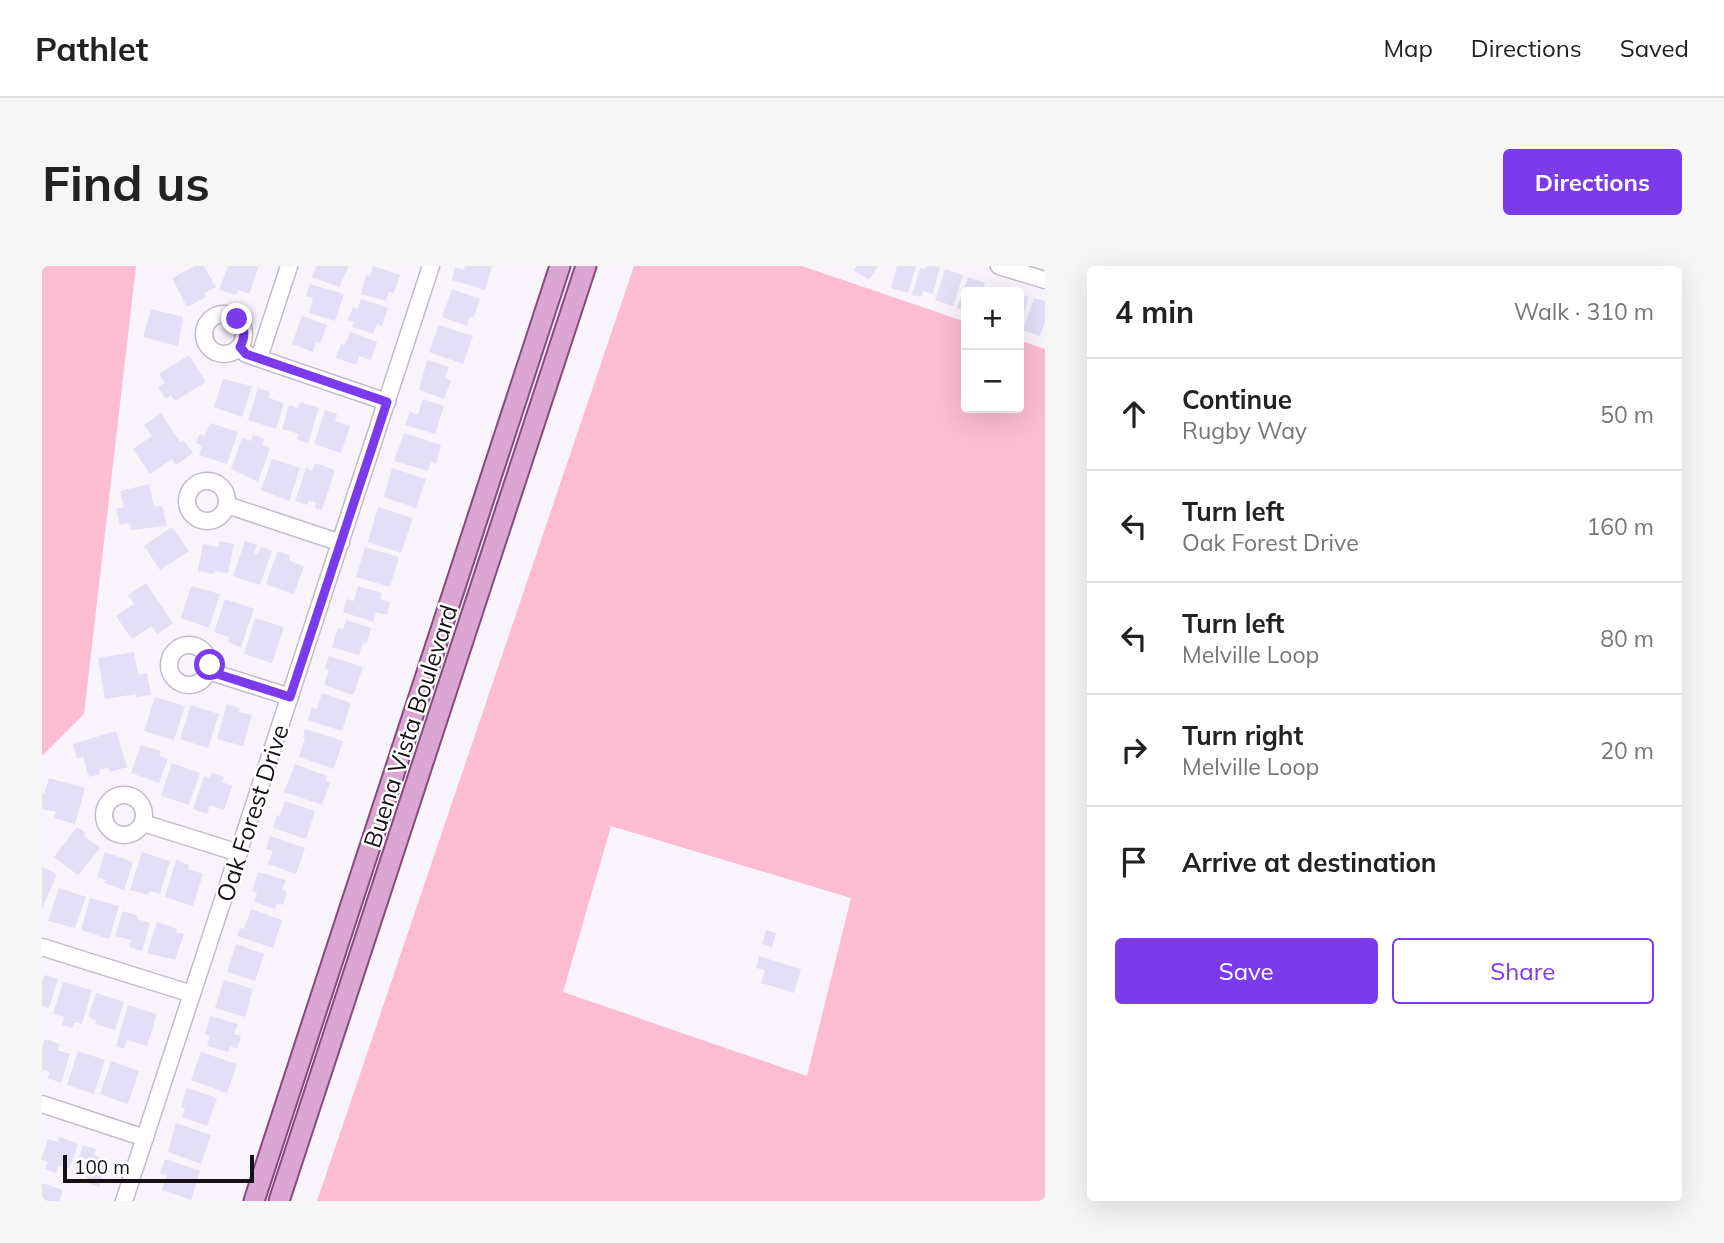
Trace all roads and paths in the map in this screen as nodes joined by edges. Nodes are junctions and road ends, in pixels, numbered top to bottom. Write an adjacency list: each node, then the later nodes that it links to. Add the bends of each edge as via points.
1 (289, 266): 8 (street)
2 (431, 266): 9 (street, Oak Forest Drive)
3 (560, 266): 21 (main road, Buena Vista Boulevard)
4 (586, 266): 22 (main road, Buena Vista Boulevard)
5 (999, 266): 6 (street)
6 (1045, 280)
7 (240, 347): 8 (street)
8 (259, 358): 9 (street)
9 (387, 402): 11 (street, Oak Forest Drive)
10 (227, 505): 11 (street)
11 (341, 543): 13 (street, Oak Forest Drive)
12 (208, 671): 13 (street)
13 (290, 697): 15 (street, Oak Forest Drive)
14 (143, 823): 15 (street)
15 (239, 853): 17 (street, Oak Forest Drive)
16 (42, 947): 17 (street)
17 (192, 995): 19 (street, Oak Forest Drive)
18 (42, 1104): 19 (street)
19 (145, 1139): 20 (street, Oak Forest Drive)
20 (124, 1201)
21 (254, 1201)
22 (279, 1201)

